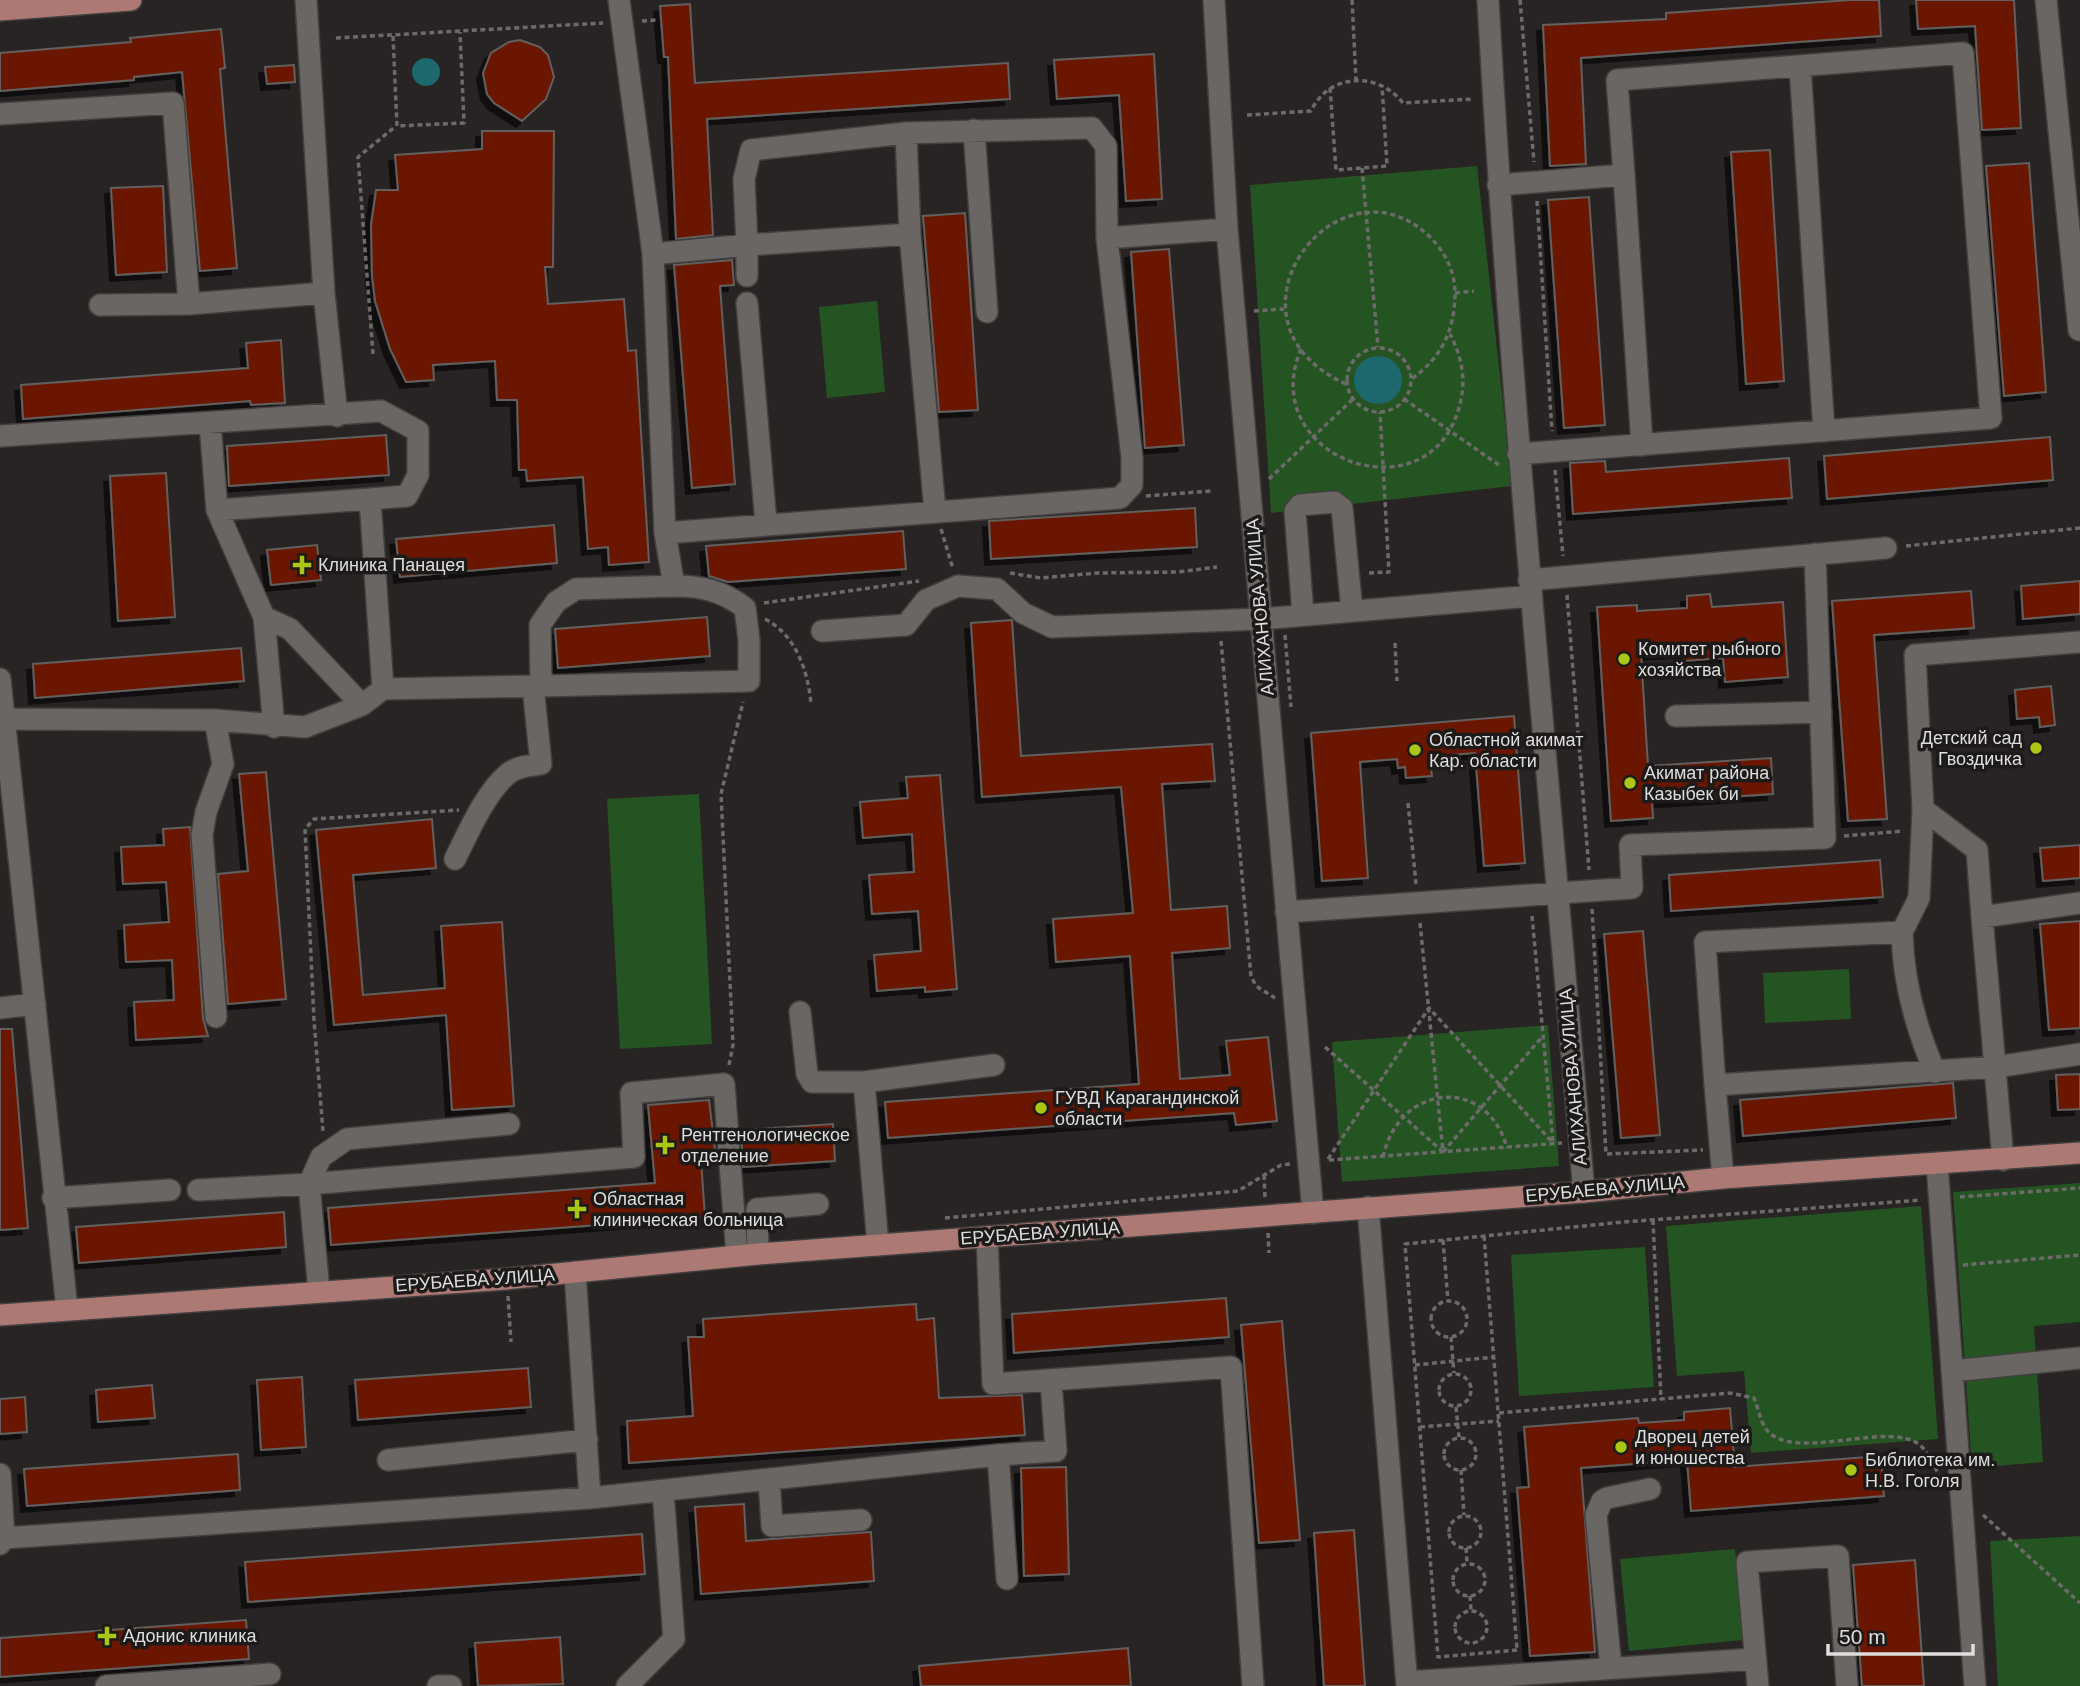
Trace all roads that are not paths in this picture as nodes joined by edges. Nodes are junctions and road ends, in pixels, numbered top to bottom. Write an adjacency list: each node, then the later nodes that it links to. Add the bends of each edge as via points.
1 (131, 0): 7 (main road)
2 (306, 0): 20 (street)
3 (620, 0): 18 (street)
4 (1214, 0): 14 (street, АЛИХАНОВА УЛИЦА)
5 (1488, 0): 13 (street, АЛИХАНОВА УЛИЦА)
6 (2046, 0): 25 (street)
7 (0, 10)
8 (1800, 66): 12 (street, via 1617,80); 28 (street); 28 (street, via 1963,53 1990,405 1990,418)
9 (0, 114): 21 (street, via 173,103)
10 (974, 131): 11 (street); 16 (street, via 1092,128 1106,146); 24 (street)
11 (906, 133): 15 (street); 17 (street, via 751,150 744,178)
12 (1624, 175): 13 (street); 30 (street)
13 (1498, 185): 31 (street, АЛИХАНОВА УЛИЦА)
14 (1227, 229): 16 (street); 44 (street, АЛИХАНОВА УЛИЦА)
15 (910, 234): 17 (street); 34 (street)
16 (1107, 238): 34 (street, via 1132,485 1119,498)
17 (747, 245): 18 (street); 19 (street)
18 (653, 254): 36 (street)
19 (747, 276)
20 (324, 293): 21 (street); 26 (street)
21 (189, 303): 23 (street)
22 (747, 303): 35 (street)
23 (100, 305)
24 (987, 312)
25 (2079, 330)
26 (337, 415): 27 (street); 32 (street, via 381,411 418,431 418,475 407,496)
27 (210, 423): 29 (street); 33 (street)
28 (1824, 431): 30 (street)
29 (0, 436)
30 (1642, 445): 31 (street)
31 (1518, 454): 40 (street, АЛИХАНОВА УЛИЦА)
32 (370, 499): 33 (street); 49 (street)
33 (218, 510): 43 (street)
34 (935, 511): 35 (street)
35 (766, 523): 36 (street)
36 (664, 533): 39 (street)
37 (1886, 548): 38 (street)
38 (1815, 554): 40 (street, via 1565,576); 51 (street)
39 (674, 586): 48 (street, via 576,589 556,601 540,625); 48 (street, via 727,594 745,608 749,681)
40 (1530, 588): 41 (street); 58 (street, АЛИХАНОВА УЛИЦА)
41 (1352, 611): 42 (street); 42 (street, via 1342,508 1334,502 1300,505 1295,511)
42 (1293, 615): 44 (street)
43 (264, 617): 50 (street, via 290,629); 55 (street)
44 (1261, 619): 45 (street, via 1052,627 1023,613 997,589 958,586 926,600 906,625); 60 (street, АЛИХАНОВА УЛИЦА)
45 (822, 631)
46 (2080, 642): 56 (street, via 1915,655)
47 (0, 679): 53 (street)
48 (537, 686): 49 (street); 57 (street, via 541,764 508,774 481,808)
49 (383, 689): 50 (street)
50 (362, 705): 55 (street, via 305,727)
51 (1821, 712): 52 (street); 58 (street, via 1825,838 1630,845 1632,888)
52 (1676, 716)
53 (2, 719): 54 (street); 63 (street)
54 (215, 720): 55 (street); 66 (street, via 223,764 202,835)
55 (274, 727)
56 (1923, 820): 61 (street, via 1977,850); 62 (street, via 1919,898)
57 (455, 859)
58 (1556, 892): 60 (street); 81 (street, АЛИХАНОВА УЛИЦА)
59 (2080, 903): 61 (street)
60 (1286, 912): 85 (street, АЛИХАНОВА УЛИЦА, via 1317,1161)
61 (1982, 917): 69 (street)
62 (1902, 932): 70 (street, via 1903,970 1911,1005); 72 (street, via 1705,942)
63 (35, 1004): 64 (street); 82 (street)
64 (0, 1008)
65 (800, 1012): 71 (street, via 807,1074 812,1082)
66 (216, 1017)
67 (2080, 1054): 69 (street)
68 (994, 1065): 71 (street)
69 (1996, 1067): 70 (street); 75 (street)
70 (1935, 1072): 72 (street)
71 (864, 1082): 87 (street)
72 (1715, 1085): 77 (street)
73 (509, 1124): 78 (street, via 347,1139 326,1154)
74 (2080, 1153): 75 (main road, ЕРУБАЕВА УЛИЦА)
75 (2003, 1160): 76 (main road, ЕРУБАЕВА УЛИЦА)
76 (1937, 1164): 77 (main road, ЕРУБАЕВА УЛИЦА); 94 (street)
77 (1724, 1178): 81 (main road, ЕРУБАЕВА УЛИЦА)
78 (309, 1184): 80 (street); 88 (street, via 634,1157 631,1093 724,1084); 90 (street)
79 (170, 1190): 82 (street)
80 (198, 1190)
81 (1584, 1192): 84 (main road, ЕРУБАЕВА УЛИЦА)
82 (53, 1198): 91 (street)
83 (818, 1204): 88 (street, via 757,1209)
84 (1368, 1207): 85 (main road, ЕРУБАЕВА УЛИЦА); 110 (street)
85 (1313, 1213): 86 (main road, ЕРУБАЕВА УЛИЦА)
86 (987, 1237): 87 (main road, ЕРУБАЕВА УЛИЦА); 95 (street, via 993,1384)
87 (878, 1245): 88 (main road, ЕРУБАЕВА УЛИЦА)
88 (747, 1255): 89 (main road, ЕРУБАЕВА УЛИЦА)
89 (575, 1272): 90 (main road, ЕРУБАЕВА УЛИЦА); 96 (street)
90 (319, 1292): 91 (main road, ЕРУБАЕВА УЛИЦА)
91 (67, 1309): 92 (main road, ЕРУБАЕВА УЛИЦА)
92 (0, 1315)
93 (2080, 1358): 94 (street)
94 (1952, 1371): 118 (street)
95 (1051, 1380): 97 (street, via 1056,1451); 115 (street, via 1231,1367)
96 (587, 1440): 98 (street); 103 (street)
97 (998, 1455): 100 (street); 106 (street)
98 (388, 1460)
99 (0, 1474): 105 (street)
100 (769, 1479): 102 (street); 104 (street, via 772,1526)
101 (1650, 1489): 108 (street, via 1607,1498 1596,1515)
102 (663, 1491): 103 (street); 114 (street, via 674,1639)
103 (590, 1498): 105 (street)
104 (861, 1520)
105 (2, 1541)
106 (1007, 1579)
107 (1755, 1659): 108 (street); 116 (street); 117 (street, via 1747,1562 1838,1556)
108 (1611, 1668): 110 (street)
109 (270, 1674): 111 (street)
110 (1407, 1684)
111 (106, 1686)
112 (438, 1686): 113 (street)
113 (451, 1686)
114 (627, 1686)
115 (1254, 1686)
116 (1758, 1686)
117 (1847, 1686)
118 (1975, 1686)

